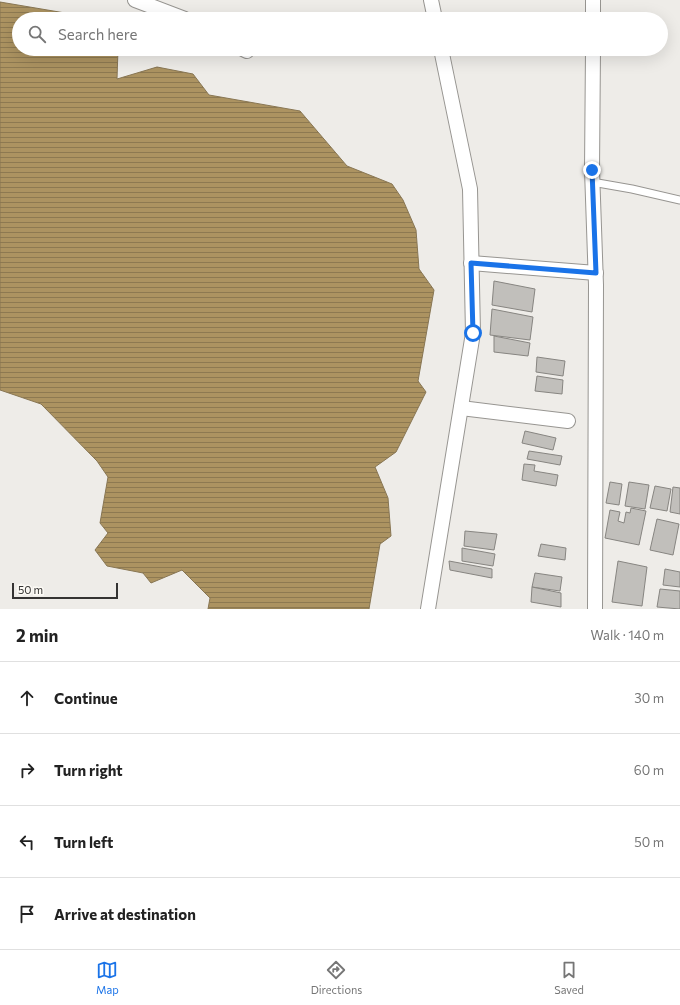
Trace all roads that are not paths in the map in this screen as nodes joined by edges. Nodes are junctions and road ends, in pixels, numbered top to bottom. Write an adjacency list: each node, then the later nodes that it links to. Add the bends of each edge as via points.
1 (135, 0): 4 (street)
2 (431, 0): 5 (street)
3 (593, 0): 6 (street)
4 (167, 12)
5 (434, 12)
6 (593, 12)
7 (442, 56): 11 (street, via 470,189)
8 (593, 56): 9 (street)
9 (592, 182): 10 (lane); 12 (street)
10 (680, 200)
11 (471, 263): 12 (street); 13 (street, via 473,333)
12 (596, 273): 16 (street)
13 (460, 408): 14 (street); 15 (street)
14 (568, 421)
15 (428, 609)
16 (595, 609)

